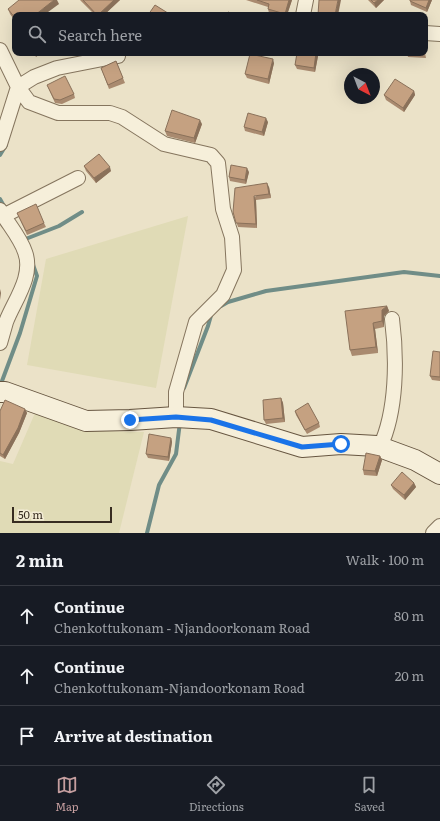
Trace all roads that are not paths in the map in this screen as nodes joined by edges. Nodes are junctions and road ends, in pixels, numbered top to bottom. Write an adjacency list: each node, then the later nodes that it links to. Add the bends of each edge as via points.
1 (306, 0): 2 (street)
2 (304, 12)
3 (428, 33): 4 (street)
4 (440, 34)
5 (0, 50): 7 (street)
6 (118, 56): 7 (street, via 57,68)
7 (22, 84): 8 (street); 14 (street, via 29,102 58,113 110,113 122,117 164,144 211,156 218,163 223,209 232,237 234,270 223,295 196,322 176,392)
8 (0, 144)
9 (78, 178): 10 (street)
10 (5, 214): 12 (street, via 26,254 27,268)
11 (392, 319): 15 (street, via 395,342 392,415)
12 (0, 343)
13 (0, 392): 14 (main road, via 86,420)
14 (183, 418): 15 (main road, via 211,420 302,447 341,444)
15 (380, 447): 16 (main road, via 415,460)
16 (440, 474)
17 (440, 526): 18 (street)
18 (433, 533)

